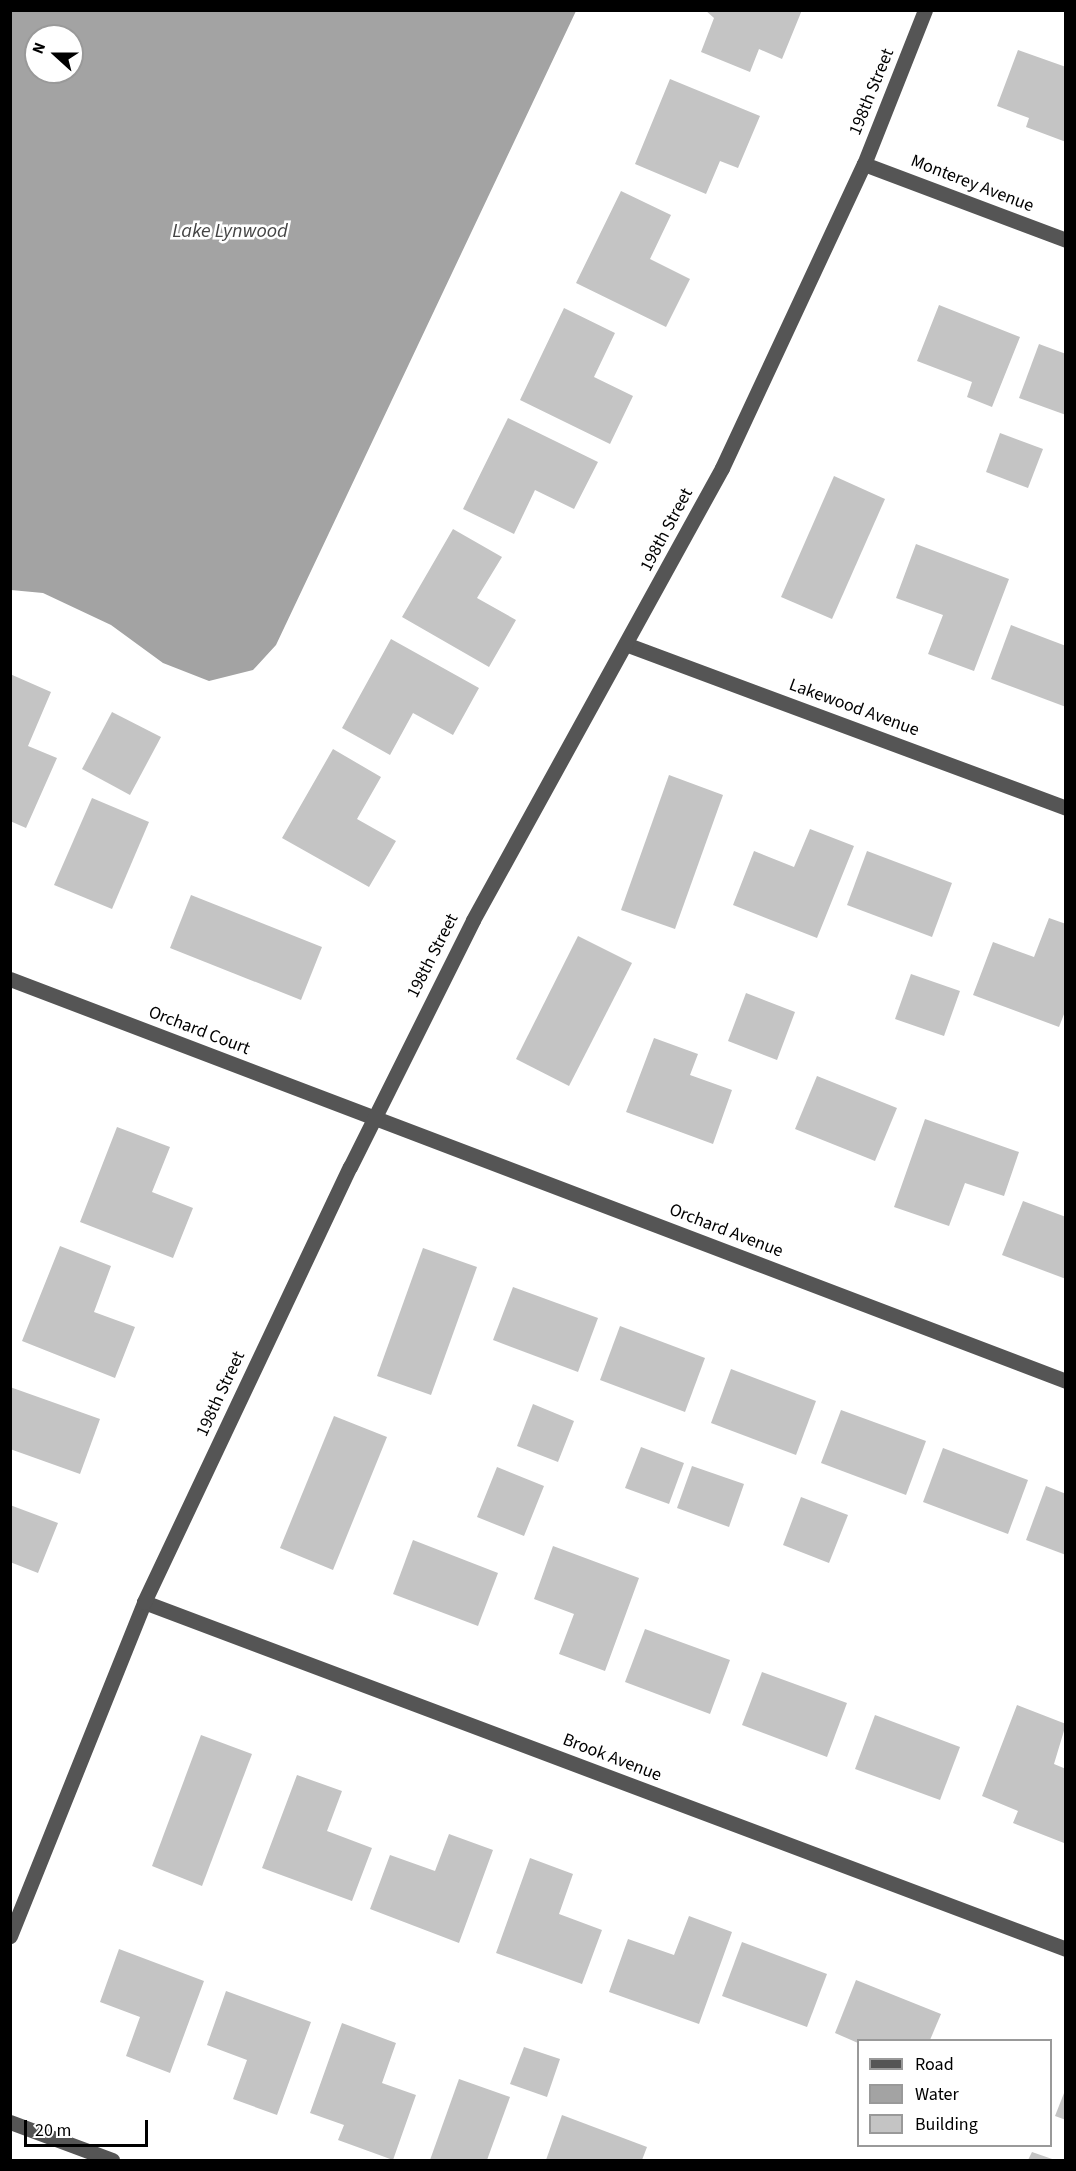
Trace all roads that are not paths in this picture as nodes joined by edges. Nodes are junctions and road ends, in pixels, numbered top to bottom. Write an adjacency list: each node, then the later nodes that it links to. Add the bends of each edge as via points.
1 (925, 10): 2 (street, 198th Street)
2 (864, 164): 3 (street, Monterey Avenue); 4 (street, 198th Street, via 722,468)
3 (1065, 240)
4 (628, 645): 5 (street, Lakewood Avenue); 7 (street, 198th Street, via 473,920)
5 (1065, 808)
6 (10, 979): 7 (street, Orchard Court)
7 (373, 1119): 8 (street, Orchard Avenue); 9 (street, 198th Street)
8 (1065, 1380)
9 (144, 1602): 10 (street, 198th Street); 11 (street, Brook Avenue)
10 (10, 1936)
11 (1065, 1949)
12 (10, 2122): 13 (street)
13 (112, 2160)

